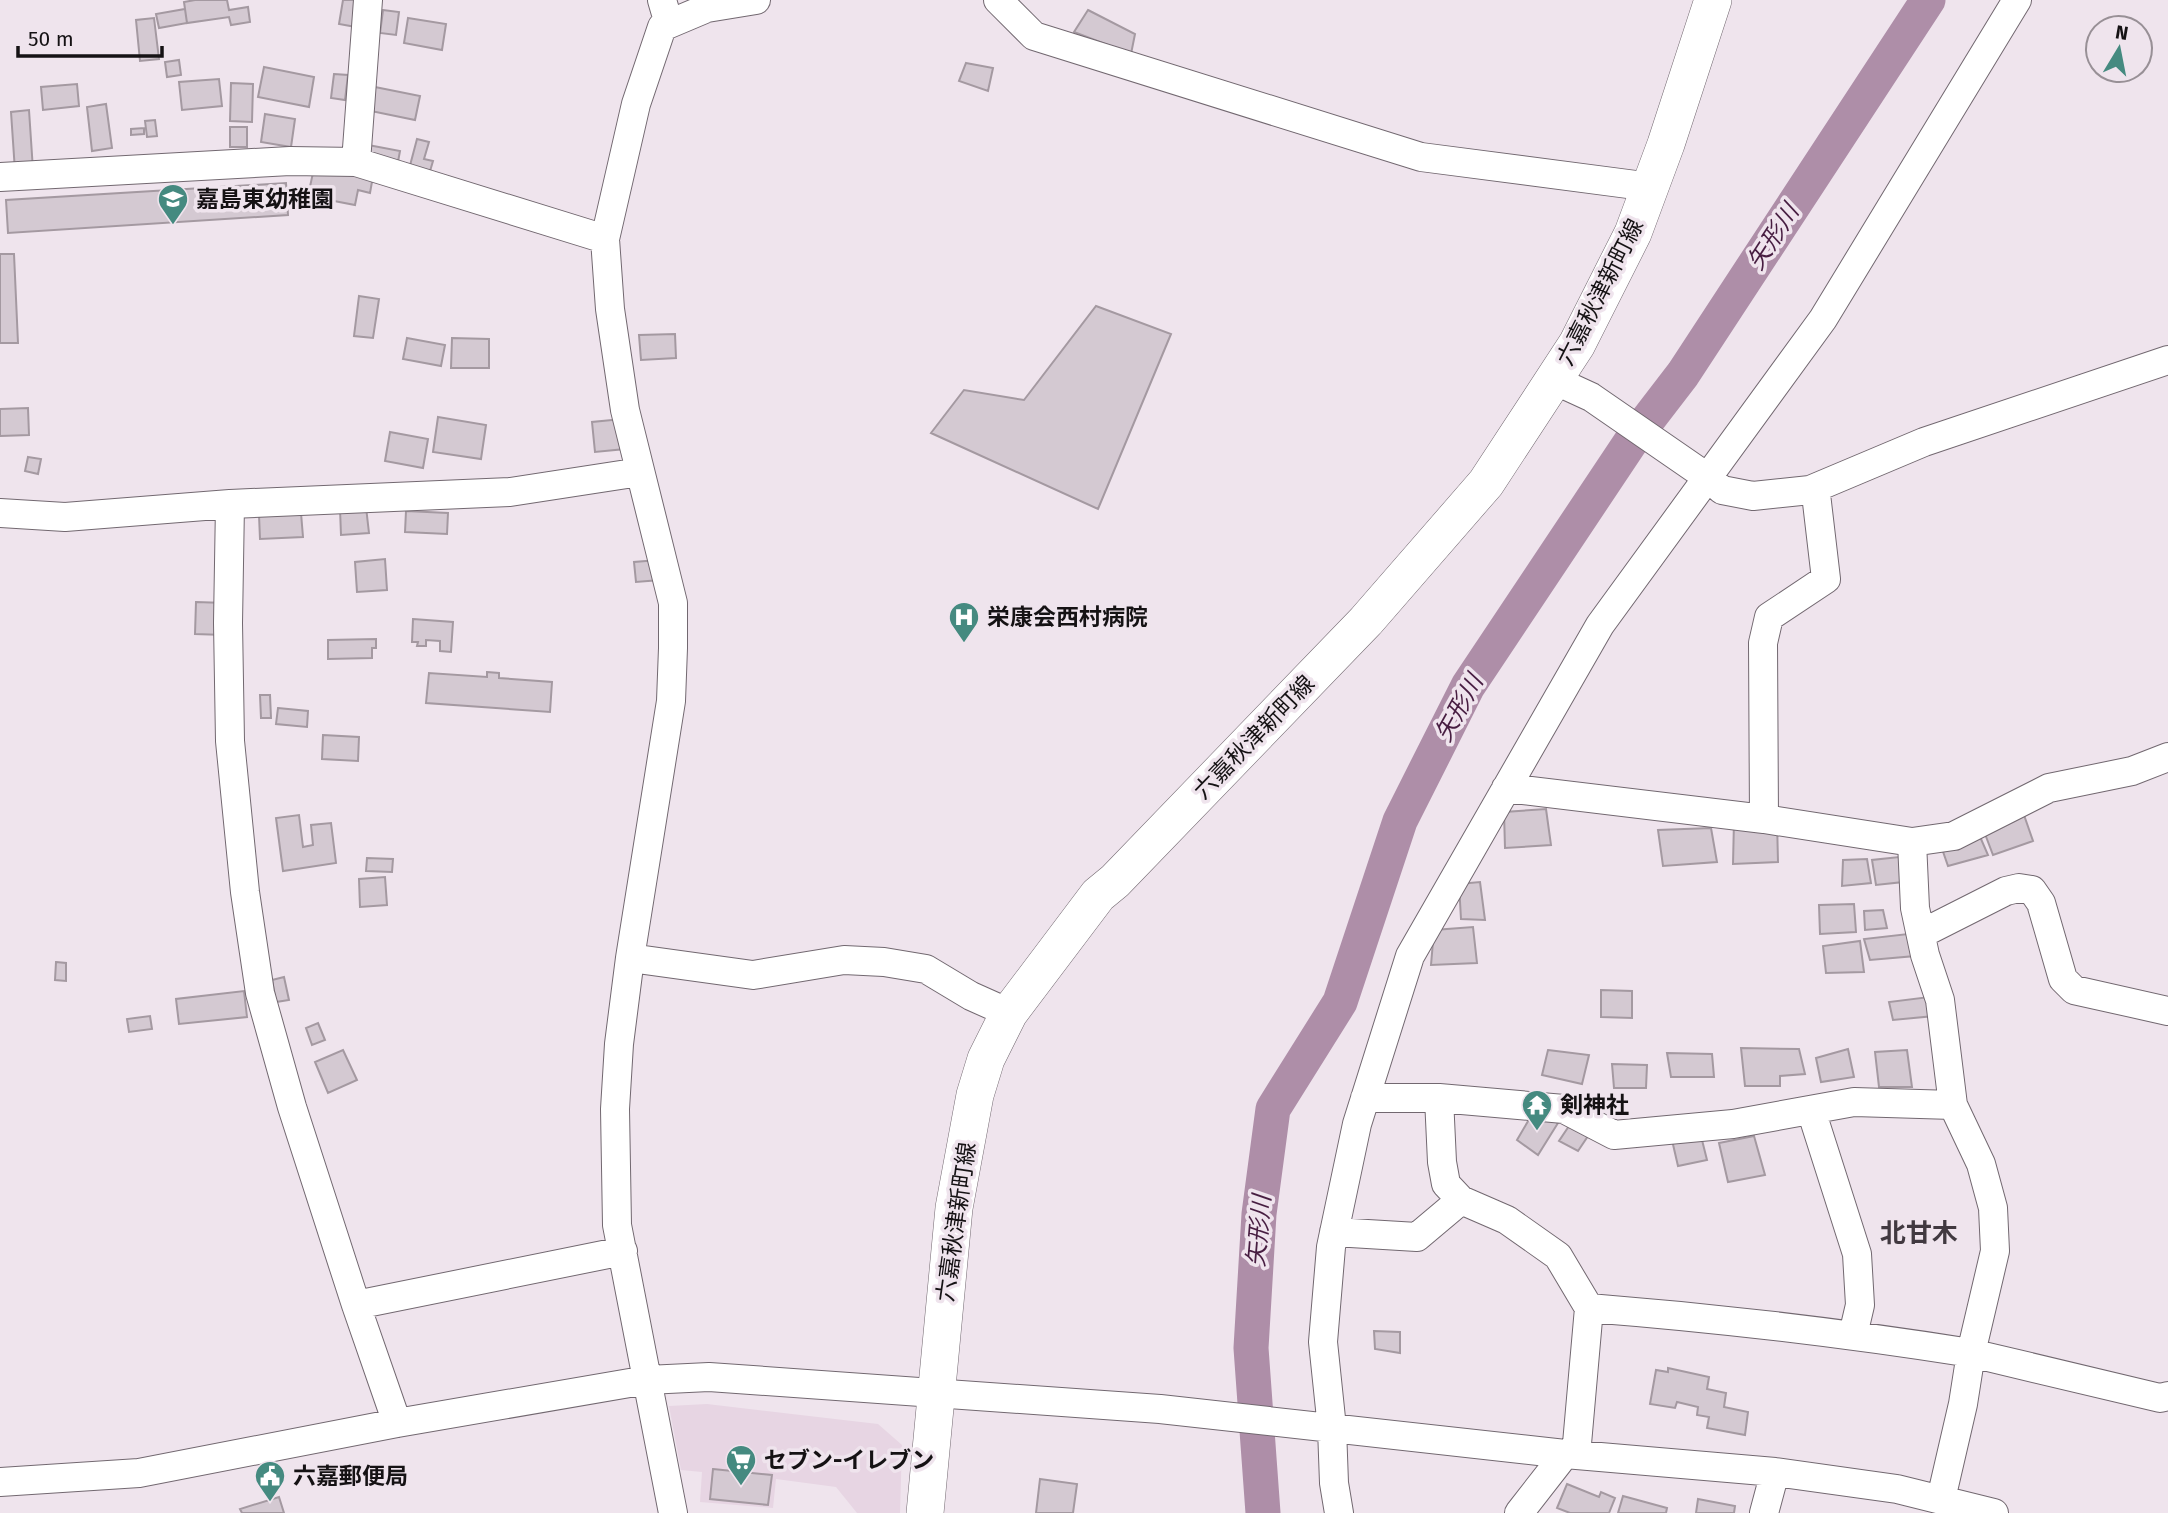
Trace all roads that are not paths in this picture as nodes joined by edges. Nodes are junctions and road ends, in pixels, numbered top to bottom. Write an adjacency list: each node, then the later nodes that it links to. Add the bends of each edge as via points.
1 (368, 0): 7 (street)
2 (756, 0): 6 (street)
3 (998, 0): 9 (street, via 1034,36 1421,157)
4 (1713, 0): 9 (main road, 六嘉秋津新町線)
5 (2017, 0): 14 (street, via 1823,319)
6 (665, 12): 10 (street, via 636,104)
7 (356, 162): 8 (street, via 290,161); 10 (street)
8 (0, 177)
9 (1651, 187): 12 (main road, 六嘉秋津新町線, via 1627,246)
10 (605, 239): 13 (street, via 623,398)
11 (2168, 360): 15 (street, via 1924,442)
12 (1554, 380): 14 (street, via 1591,397); 25 (main road, 六嘉秋津新町線, via 1486,483 1366,621 1098,895)
13 (640, 472): 16 (street, via 510,492); 23 (street, via 673,603 673,648 671,701)
14 (1707, 477): 15 (street, via 1722,490 1753,496); 19 (street, via 1600,625)
15 (1810, 490): 20 (street, via 1816,494 1826,579 1769,617 1763,643)
16 (230, 504): 17 (street, via 65,517); 33 (street, via 230,741 260,993)
17 (0, 513)
18 (2168, 757): 21 (street, via 2133,771 2049,788 1954,835)
19 (1506, 788): 20 (street); 26 (street, via 1410,956)
20 (1764, 819): 21 (street)
21 (1912, 842): 22 (street)
22 (1921, 934): 24 (street, via 2006,891 2032,890 2041,902 2063,979 2074,990); 28 (street, via 1940,1000)
23 (629, 958): 25 (street, via 754,975 844,960 916,967); 32 (street, via 615,1109 617,1225)
24 (2168, 1011)
25 (1009, 1013): 38 (main road, 六嘉秋津新町線, via 986,1059 972,1107 954,1208)
26 (1365, 1098): 27 (street); 31 (street)
27 (1439, 1098): 29 (street, via 1564,1109 1614,1135 1733,1125); 30 (street, via 1446,1184)
28 (1953, 1105): 29 (street, via 1854,1102); 36 (street, via 1981,1164 1993,1208 1995,1251)
29 (1811, 1110): 35 (street, via 1857,1254 1860,1305)
30 (1461, 1200): 31 (street, via 1417,1237); 34 (street, via 1507,1220 1558,1256)
31 (1334, 1232): 41 (street, via 1323,1342)
32 (623, 1251): 33 (street); 37 (street)
33 (356, 1305): 40 (street)
34 (1589, 1308): 35 (street); 42 (street)
35 (1853, 1335): 36 (street)
36 (1971, 1353): 39 (street, via 2160,1398); 45 (street)
37 (647, 1380): 38 (street, via 709,1377); 40 (street); 46 (street)
38 (937, 1394): 41 (street, via 1160,1409); 47 (main road, 六嘉秋津新町線)
39 (2168, 1396)
40 (397, 1423): 44 (street, via 139,1474)
41 (1332, 1428): 42 (street); 48 (street)
42 (1571, 1455): 43 (street); 49 (street)
43 (1775, 1472): 45 (street, via 1897,1489); 50 (street)
44 (0, 1482)
45 (1953, 1505): 51 (street)
46 (673, 1513)
47 (925, 1513)
48 (1339, 1513)
49 (1519, 1513)
50 (1764, 1513)
51 (1994, 1513)

